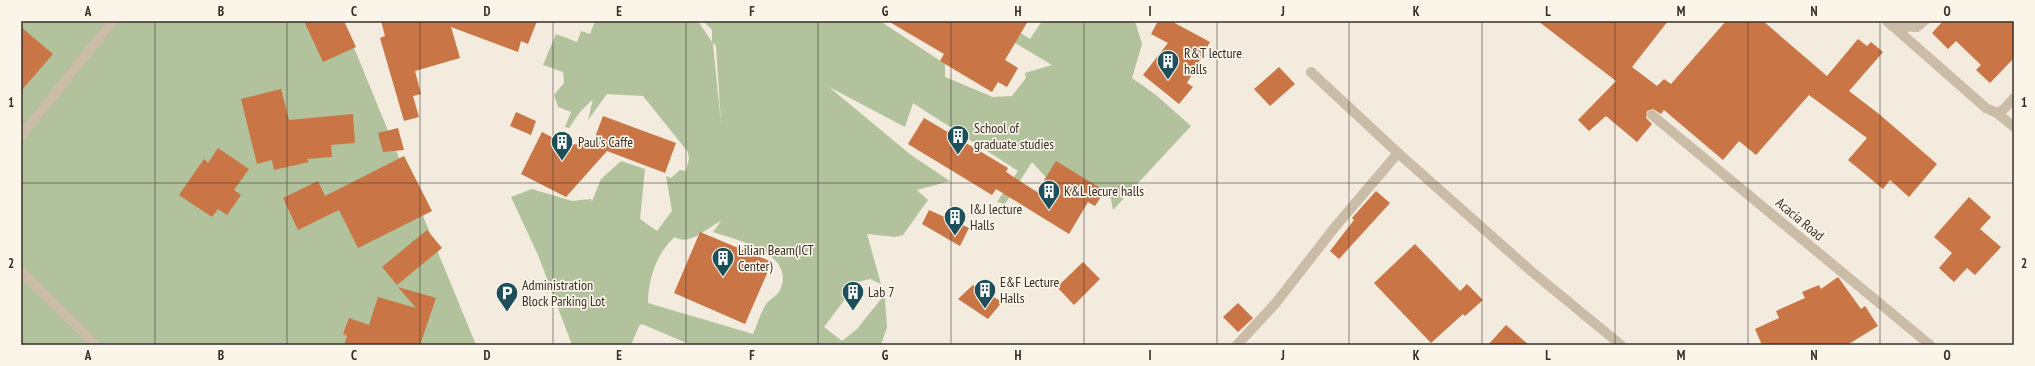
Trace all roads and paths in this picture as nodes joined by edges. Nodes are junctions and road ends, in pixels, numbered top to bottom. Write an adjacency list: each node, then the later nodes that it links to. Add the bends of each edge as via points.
1 (113, 21): 9 (street)
2 (1924, 21): 3 (street, via 1917,27)
3 (1890, 23): 6 (street, via 1986,108)
4 (1311, 72): 10 (street)
5 (2014, 98): 6 (street)
6 (1997, 113): 8 (street)
7 (1652, 115): 15 (street, Acacia Road)
8 (2014, 127)
9 (21, 136)
10 (1398, 153): 13 (street, via 1335,227 1275,304); 14 (street, via 1531,271)
11 (21, 271): 12 (street)
12 (96, 345)
13 (1237, 345)
14 (1621, 345)
15 (1930, 345)

